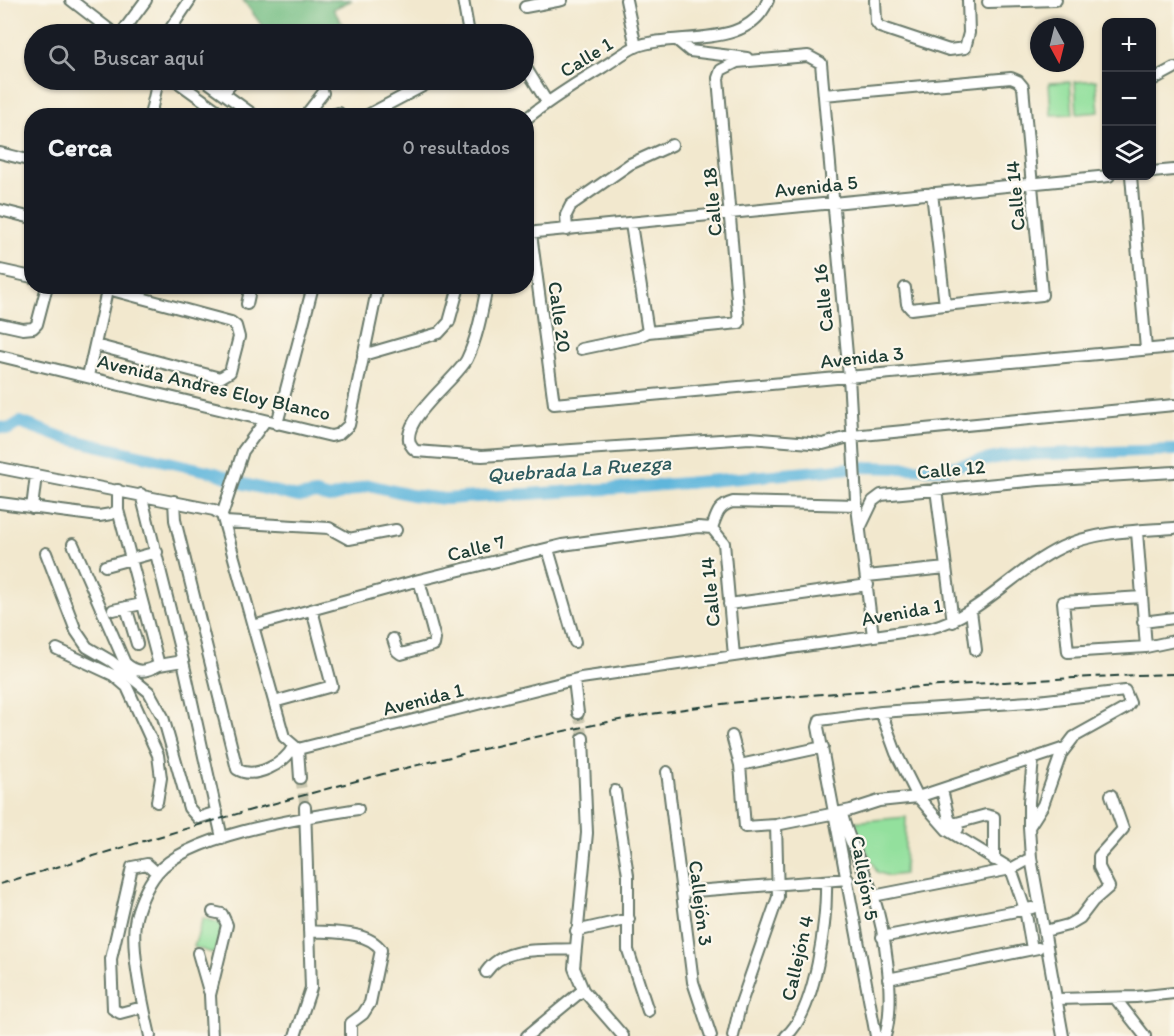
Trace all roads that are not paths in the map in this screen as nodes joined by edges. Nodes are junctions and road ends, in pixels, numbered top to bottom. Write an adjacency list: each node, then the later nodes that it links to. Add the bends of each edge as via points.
1 (71, 0): 14 (street)
2 (146, 0): 15 (street)
3 (190, 0): 16 (street)
4 (463, 0): 17 (street)
5 (562, 0): 11 (street)
6 (626, 0): 19 (street, Calle 1)
7 (768, 0): 18 (street, Calle 1, via 754,21 730,32)
8 (875, 0): 9 (street, via 876,22 880,27 949,50 965,48 969,41)
9 (968, 0)
10 (1056, 0): 12 (street)
11 (544, 1): 13 (street)
12 (988, 2)
13 (525, 7)
14 (102, 24)
15 (128, 24)
16 (174, 24)
17 (467, 24)
18 (678, 41): 19 (street, Calle 1); 20 (street, via 690,51)
19 (636, 47): 32 (street, Calle 1)
20 (756, 61): 31 (street, Calle 16, via 808,56 821,63); 50 (street, Calle 18, via 728,65 718,78)
21 (1174, 68): 22 (street)
22 (1156, 78)
23 (534, 81): 32 (street)
24 (156, 90): 33 (street)
25 (189, 90): 34 (street)
26 (220, 90): 29 (street)
27 (226, 90): 29 (street)
28 (415, 90): 37 (street)
29 (224, 93): 35 (street)
30 (323, 93): 36 (street)
31 (824, 95): 46 (street, Calle 14, via 1011,78 1023,87); 48 (street, Calle 16)
32 (547, 102): 38 (street, Calle 1)
33 (152, 108)
34 (214, 108)
35 (244, 108)
36 (311, 108)
37 (381, 108)
38 (534, 113)
39 (672, 145): 53 (street, via 638,159 571,205 566,216)
40 (0, 153): 41 (street)
41 (24, 159)
42 (1174, 170): 43 (street)
43 (1156, 172)
44 (1102, 176): 46 (street, Avenida 5)
45 (1131, 180): 74 (street)
46 (1032, 181): 47 (street, Avenida 5); 68 (street, Calle 14, via 1042,295)
47 (932, 193): 48 (street, Avenida 5); 68 (street)
48 (832, 202): 50 (street, Avenida 5); 78 (street, Calle 16)
49 (0, 210): 51 (street)
50 (731, 213): 52 (street, Avenida 5); 70 (street, Calle 18, via 739,323)
51 (24, 216)
52 (631, 224): 53 (street, Avenida 5); 70 (street)
53 (567, 230): 54 (street, Avenida 5)
54 (534, 233)
55 (534, 268): 79 (street, Calle 20)
56 (0, 270): 57 (street)
57 (24, 275)
58 (905, 288): 68 (street, via 911,309)
59 (45, 294): 69 (street, via 38,324 33,328)
60 (107, 294): 71 (street)
61 (130, 294): 71 (street, via 231,322 239,337 230,372 220,378)
62 (249, 294): 67 (street)
63 (311, 294): 82 (street)
64 (376, 294): 75 (street, Avenida Andres Eloy Blanco)
65 (457, 294): 75 (street, via 449,322 439,333)
66 (485, 294): 83 (street, via 474,344 458,375 411,425 408,439 416,451 482,456 750,438 823,444)
67 (246, 304)
68 (945, 304)
69 (0, 324)
70 (648, 332): 73 (street)
71 (96, 345): 77 (street)
72 (1174, 347): 74 (street, Avenida 3)
73 (581, 349)
74 (1146, 349): 78 (street, Avenida 3)
75 (363, 355): 82 (street, Avenida Andres Eloy Blanco, via 346,430 331,436)
76 (0, 356): 77 (street, Avenida Andres Eloy Blanco)
77 (88, 376): 81 (street, Avenida Andres Eloy Blanco)
78 (849, 377): 79 (street, Avenida 3); 83 (street, Calle 16)
79 (554, 404)
80 (1174, 405): 83 (street)
81 (265, 421): 82 (street, Avenida Andres Eloy Blanco); 95 (street, via 241,457)
82 (277, 424)
83 (852, 441): 91 (street, Calle 16)
84 (0, 468): 86 (street)
85 (1174, 472): 87 (street, Calle 12)
86 (36, 475): 88 (street); 93 (street)
87 (936, 489): 97 (street, Calle 12, via 881,495 873,501); 107 (street)
88 (117, 490): 89 (street); 94 (street)
89 (141, 494): 90 (street); 103 (street)
90 (174, 501): 95 (street, via 214,510); 140 (street, via 175,520 237,769 246,773 280,763)
91 (856, 502): 96 (street, via 734,502 718,509); 97 (street, Calle 16)
92 (0, 503): 93 (street)
93 (32, 508): 94 (street, via 99,516)
94 (118, 510): 105 (street)
95 (224, 518): 99 (street, via 329,528 349,539); 120 (street)
96 (712, 528): 102 (street, Calle 7, via 648,532); 112 (street, Calle 14, via 724,543)
97 (860, 528): 109 (street)
98 (1174, 528): 100 (street, Avenida 1)
99 (396, 530)
100 (1137, 531): 110 (street); 116 (street, Avenida 1, via 1098,536 1054,552)
101 (73, 544): 132 (street)
102 (548, 549): 108 (street, Calle 7); 124 (street)
103 (157, 552): 105 (street); 130 (street)
104 (46, 553): 132 (street, via 76,631 87,646)
105 (129, 559): 106 (street); 111 (street)
106 (105, 566)
107 (946, 568): 109 (street); 118 (street)
108 (419, 580): 115 (street, Calle 7); 122 (street, via 434,645 401,654)
109 (867, 580): 112 (street); 121 (street)
110 (1142, 597): 119 (street); 126 (street, via 1063,602 1068,652)
111 (142, 603): 113 (street); 131 (street)
112 (729, 604): 129 (street, Calle 14)
113 (126, 607): 114 (street); 125 (street)
114 (113, 610)
115 (312, 610): 120 (street, Calle 7); 134 (street, via 332,686)
116 (971, 611): 118 (street, Avenida 1); 128 (street)
117 (1174, 618): 119 (street)
118 (953, 622): 121 (street, Avenida 1)
119 (1143, 622): 126 (street)
120 (253, 626): 140 (street, via 284,737)
121 (873, 636): 129 (street, Avenida 1)
122 (393, 639)
123 (1174, 641): 126 (street)
124 (575, 642)
125 (137, 644)
126 (1146, 647)
127 (57, 649): 132 (street)
128 (976, 650)
129 (734, 656): 133 (street, Avenida 1)
130 (183, 661): 131 (street); 154 (street)
131 (159, 665): 132 (street, via 147,671)
132 (119, 669): 150 (street, via 158,755 161,778); 154 (street, via 149,692 163,717 189,808 198,818)
133 (574, 680): 136 (street); 140 (street, Avenida 1)
134 (281, 700)
135 (881, 712): 139 (street, Callejón 5, via 820,720); 141 (street, via 1125,691 1130,703 1126,708 1074,737); 149 (street)
136 (578, 713)
137 (732, 736): 143 (street)
138 (583, 738): 173 (street, via 587,833)
139 (823, 747): 143 (street); 153 (street, Callejón 5)
140 (295, 748): 145 (street)
141 (1065, 748): 142 (street); 157 (street, via 1043,805)
142 (1033, 759): 146 (street); 157 (street)
143 (740, 765): 156 (street, via 745,827)
144 (667, 772): 166 (street, Callejón 3)
145 (300, 778)
146 (942, 790): 149 (street); 155 (street)
147 (615, 791): 171 (street, via 628,875)
148 (1112, 795): 174 (street, via 1123,829 1099,856 1109,887 1080,918)
149 (918, 797): 153 (street, via 879,801); 155 (street)
150 (157, 802)
151 (358, 809): 152 (street)
152 (306, 812): 158 (street); 172 (street)
153 (838, 812): 156 (street); 163 (street, Callejón 5); 167 (street)
154 (217, 813): 158 (street)
155 (947, 821): 160 (street, via 947,830); 160 (street, via 994,817)
156 (777, 825): 165 (street)
157 (1029, 827): 159 (street)
158 (222, 838): 162 (street, via 178,856)
159 (1031, 858): 161 (street); 168 (street)
160 (994, 860): 161 (street)
161 (1011, 869): 167 (street); 169 (street)
162 (157, 873): 187 (street, via 135,925); 187 (street, via 147,864 132,867 111,959 113,1009 120,1013)
163 (848, 879): 164 (street); 198 (street, Callejón 5)
164 (826, 882): 165 (street); 197 (street, Callejón 4, via 827,913 815,971 802,1014)
165 (780, 884): 166 (street); 196 (street)
166 (682, 892): 195 (street, Callejón 3, via 693,982)
167 (873, 896): 175 (street)
168 (1040, 907): 169 (street); 174 (street)
169 (1025, 909): 175 (street); 178 (street)
170 (213, 912): 184 (street, via 222,914 227,925)
171 (629, 919): 173 (street); 188 (street, via 628,950)
172 (309, 931): 191 (street, via 311,988); 192 (street, via 360,937 381,950 370,1003 351,1023)
173 (576, 931): 177 (street)
174 (1044, 931): 176 (street)
175 (882, 937): 181 (street)
176 (1047, 946): 178 (street); 186 (street)
177 (574, 949): 180 (street, via 501,957); 182 (street, via 574,968)
178 (1032, 949): 181 (street)
179 (198, 953): 184 (street)
180 (486, 972)
181 (888, 979): 199 (street, via 891,1018)
182 (583, 990): 193 (street); 194 (street)
183 (1174, 993): 185 (street)
184 (210, 995): 190 (street)
185 (1115, 998): 186 (street); 201 (street)
186 (1058, 999): 200 (street)
187 (143, 1006): 189 (street)
188 (648, 1011)
189 (150, 1036)
190 (212, 1036)
191 (295, 1036)
192 (351, 1036)
193 (527, 1036)
194 (623, 1036)
195 (711, 1036)
196 (734, 1036)
197 (786, 1036)
198 (876, 1036)
199 (885, 1036)
200 (1064, 1036)
201 (1145, 1036)

